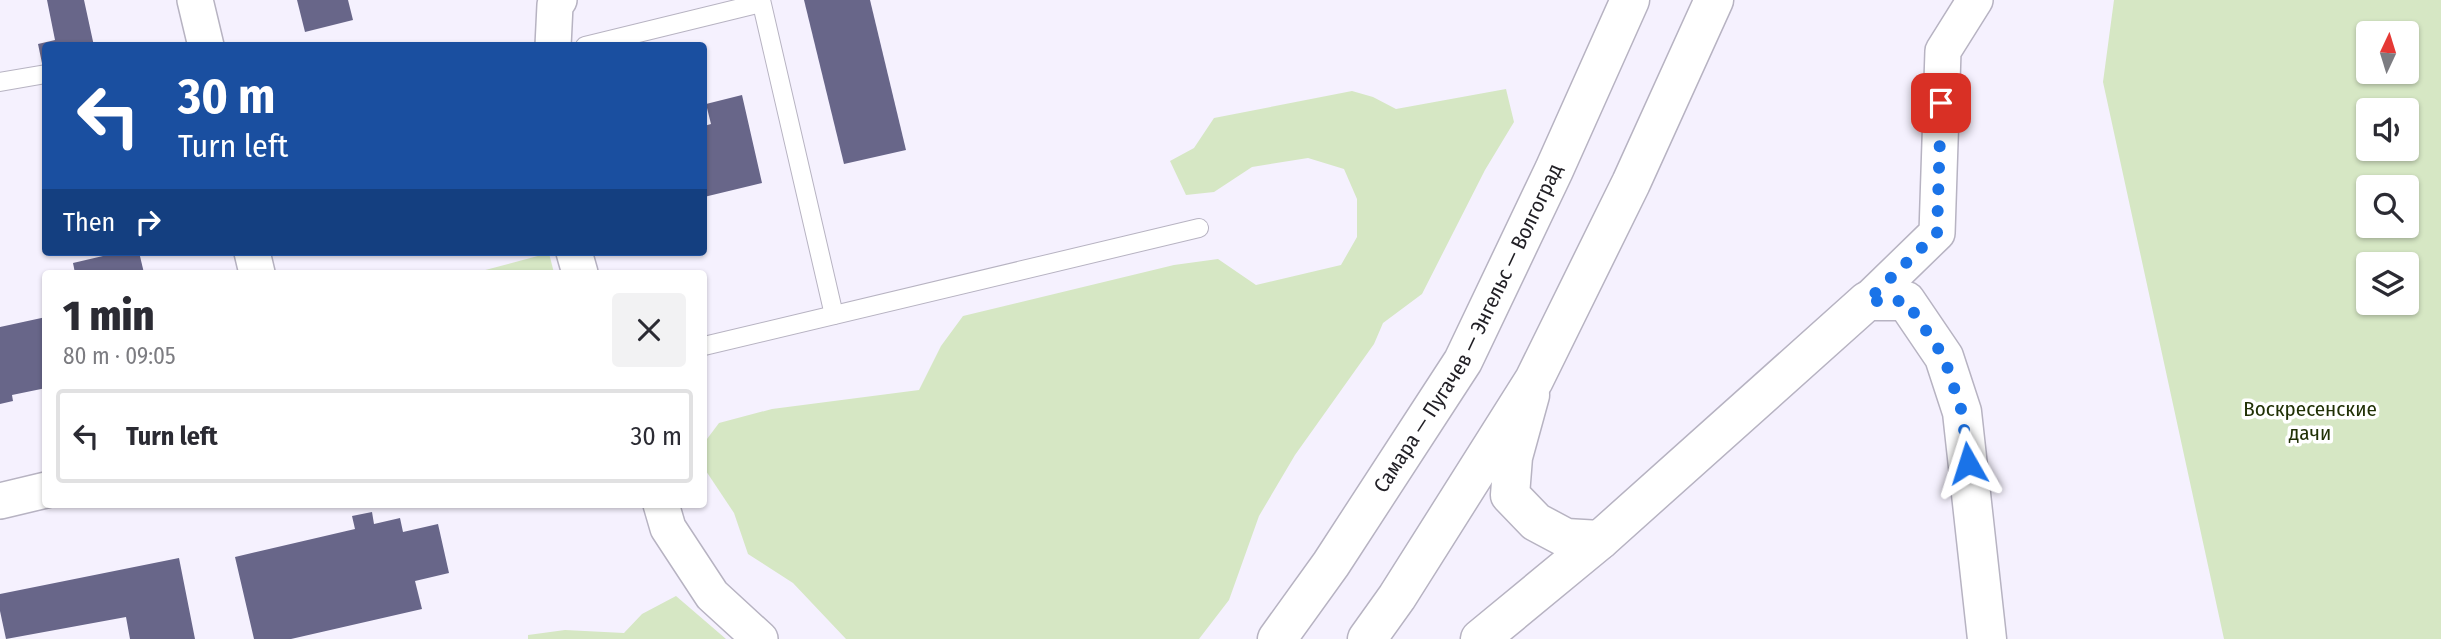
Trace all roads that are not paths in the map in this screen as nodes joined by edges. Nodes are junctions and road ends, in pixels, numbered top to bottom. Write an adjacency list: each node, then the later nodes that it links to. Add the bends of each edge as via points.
1 (195, 0): 7 (street)
2 (559, 0): 8 (street)
3 (1630, 0): 22 (main road, Самара — Пугачев — Энгельс — Волгоград, via 1463,361)
4 (1714, 0): 16 (main road)
5 (1975, 0): 13 (street, via 1943,51 1937,233)
6 (761, 1): 9 (lane); 14 (lane)
7 (205, 42)
8 (554, 42)
9 (601, 42)
10 (42, 75): 11 (lane)
11 (0, 82)
12 (1199, 228): 14 (lane)
13 (1867, 301): 20 (main road); 25 (main road, via 1906,301 1944,357 1962,412)
14 (834, 315): 15 (lane)
15 (707, 345)
16 (1534, 380): 20 (main road, via 1513,457 1510,495 1536,522 1566,538); 23 (main road)
17 (42, 491): 18 (street)
18 (0, 501)
19 (662, 508): 21 (street, via 668,528 712,595)
20 (1600, 540): 24 (main road)
21 (760, 639)
22 (1277, 639)
23 (1367, 639)
24 (1480, 639)
25 (1987, 639)

